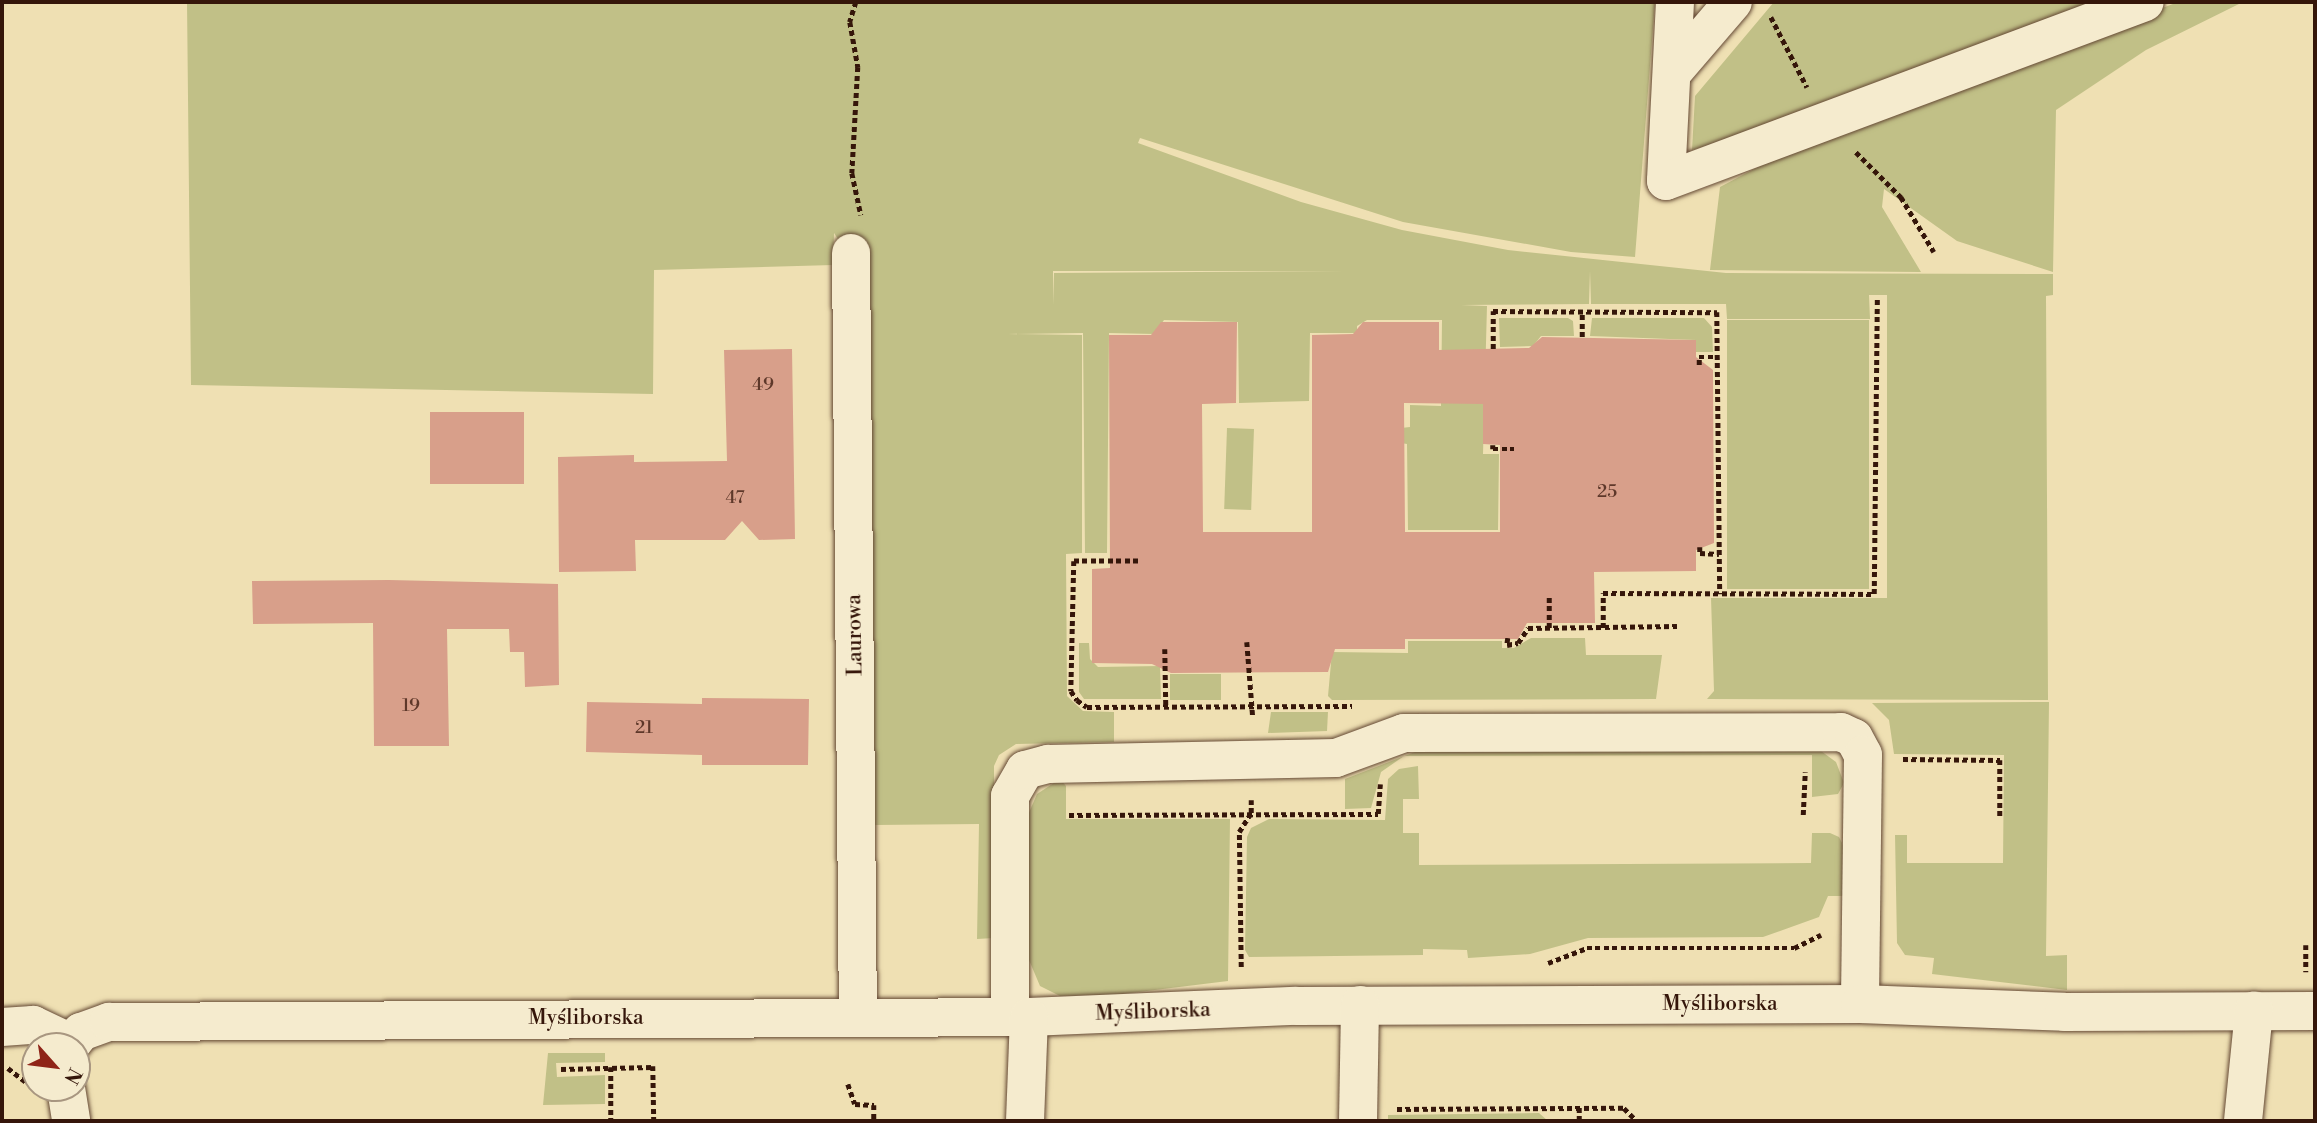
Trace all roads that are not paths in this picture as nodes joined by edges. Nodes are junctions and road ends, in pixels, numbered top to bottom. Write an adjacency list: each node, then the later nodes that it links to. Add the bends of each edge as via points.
1 (1675, 2): 4 (street)
2 (1733, 2): 4 (street)
3 (2146, 2): 4 (street, via 1666,181)
4 (1673, 72)
5 (851, 253): 11 (street, Laurowa)
6 (1860, 1004): 7 (street, Myśliborska); 8 (street, Myśliborska, via 2064,1012); 10 (street, via 1863,755 1854,737 1841,733 1404,733 1336,758 1048,764 1025,771 1010,796)
7 (1360, 1006): 10 (street, Myśliborska); 16 (street)
8 (2254, 1011): 9 (street, Myśliborska); 19 (street)
9 (2315, 1011)
10 (1020, 1017): 11 (street, Myśliborska); 18 (street)
11 (858, 1018): 14 (street, Myśliborska, via 109,1022)
12 (2, 1027): 13 (street, Myśliborska, via 33,1026)
13 (45, 1032)
14 (86, 1032)
15 (58, 1102): 17 (street)
16 (1358, 1114)
17 (71, 1121)
18 (1025, 1121)
19 (2243, 1121)

